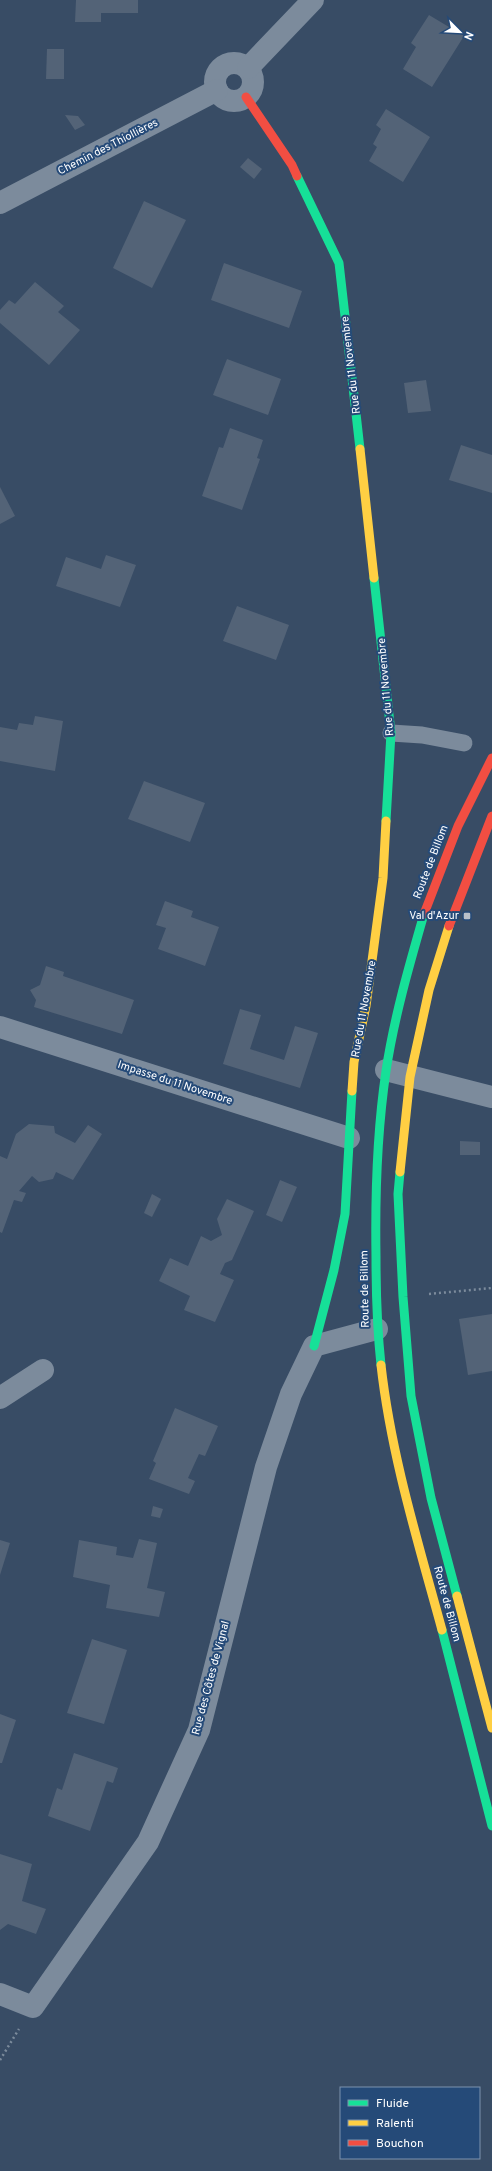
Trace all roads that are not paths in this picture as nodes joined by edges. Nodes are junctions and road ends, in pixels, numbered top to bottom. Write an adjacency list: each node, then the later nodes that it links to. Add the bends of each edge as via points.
1 (313, 0): 2 (street)
2 (248, 68): 3 (street, via 237,62 225,64 215,79); 4 (street, via 252,73 253,86)
3 (217, 90): 4 (street, via 220,95 230,100 241,100); 5 (street, Chemin des Thiollières)
4 (246, 97): 6 (main road, Rue du 11 Novembre, via 292,165 339,263)
5 (0, 203)
6 (391, 733): 7 (lane, via 422,735); 14 (main road, Rue du 11 Novembre, via 384,878 366,1006 354,1062)
7 (464, 743)
8 (492, 758): 11 (main road, Route de Billom, via 458,826 428,904 404,981)
9 (492, 816): 12 (main road, Route de Billom, via 453,913 429,990)
10 (0, 1027): 14 (street, Impasse du 11 Novembre)
11 (386, 1070): 12 (street); 15 (main road, Route de Billom, via 378,1131 375,1187)
12 (410, 1077): 13 (street); 19 (main road, Route de Billom, via 398,1194 411,1396 431,1498)
13 (492, 1097)
14 (349, 1138): 16 (main road, Rue du 11 Novembre, via 345,1214 334,1270)
15 (377, 1329): 16 (street); 20 (main road, Route de Billom, via 384,1393 405,1496)
16 (314, 1346): 21 (street, Rue des Côtes de Vignal, via 291,1394 266,1467 199,1730 148,1842 33,2007)
17 (43, 1370): 18 (street)
18 (0, 1398)
19 (492, 1728)
20 (492, 1826)
21 (0, 1994)

